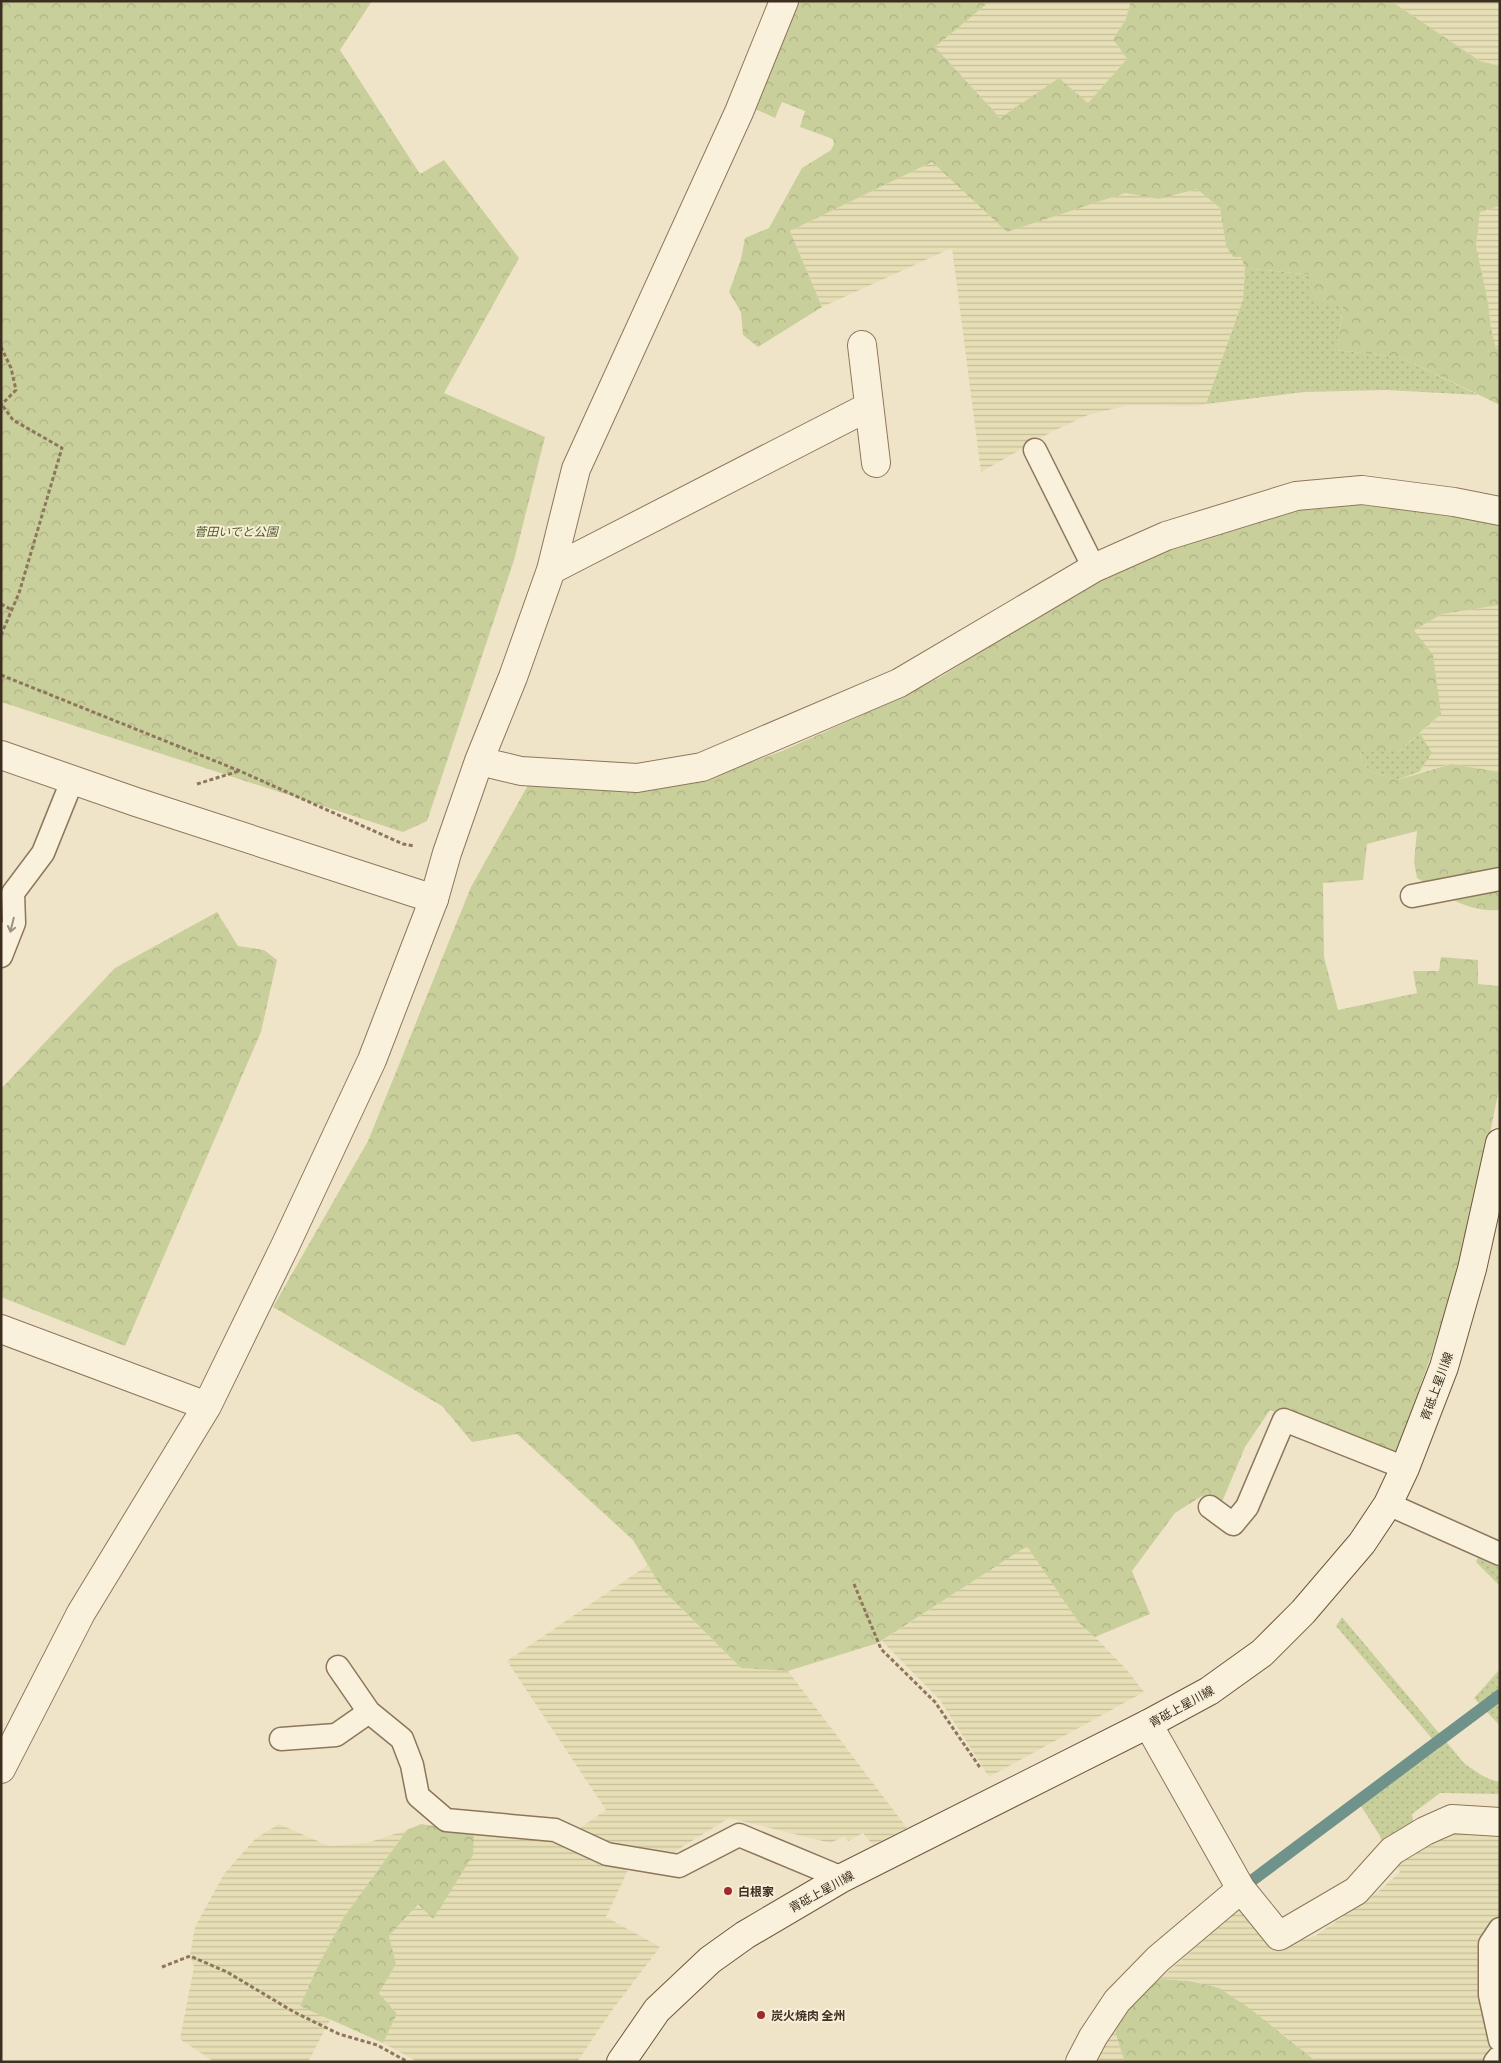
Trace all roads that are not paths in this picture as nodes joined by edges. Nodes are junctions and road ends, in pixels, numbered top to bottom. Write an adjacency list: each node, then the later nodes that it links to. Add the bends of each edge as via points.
1 (784, 1): 8 (street, via 739,112 576,469)
2 (862, 345): 3 (street)
3 (868, 407): 5 (street); 8 (street)
4 (1035, 450): 7 (lane)
5 (876, 463)
6 (1500, 511): 7 (street, via 1362,490 1296,496 1166,536)
7 (1094, 568): 10 (street, via 899,683 702,767 637,778 522,771)
8 (550, 570): 10 (street, via 513,677)
9 (1, 755): 11 (street)
10 (479, 761): 15 (street)
11 (72, 781): 13 (lane, via 44,853); 15 (street)
12 (1500, 880): 14 (lane)
13 (7, 894): 16 (lane, one-way to 16, via 14,923)
14 (1412, 896)
15 (434, 899): 19 (street, via 372,1060)
16 (1, 956)
17 (1500, 1143): 20 (street, 青砥上星川線, via 1472,1269 1444,1367)
18 (1, 1329): 19 (street)
19 (206, 1406): 28 (street, via 81,1613)
20 (1405, 1468): 21 (street, 青砥上星川線); 22 (lane, via 1284,1420 1247,1507 1232,1524)
21 (1388, 1504): 23 (lane); 26 (street, 青砥上星川線, via 1338,1572 1262,1654 1209,1691)
22 (1210, 1507)
23 (1500, 1554)
24 (338, 1667): 25 (lane)
25 (369, 1712): 27 (lane, via 336,1734); 30 (lane, via 402,1739 412,1764 418,1796 446,1820 556,1830 607,1854 679,1866 739,1835)
26 (1148, 1724): 30 (street, 青砥上星川線); 31 (street)
27 (281, 1739)
28 (1, 1770)
29 (1500, 1822): 31 (street, via 1452,1819 1425,1831 1392,1851 1356,1891 1279,1936)
30 (842, 1878): 35 (street, 青砥上星川線, via 745,1935 710,1960 657,2010)
31 (1241, 1889): 36 (street, via 1158,1959 1117,2000)
32 (1500, 1929): 33 (lane, via 1490,1944 1490,1995)
33 (1500, 2040)
34 (1500, 2056): 37 (lane)
35 (621, 2062)
36 (1080, 2062)
37 (1495, 2062)

